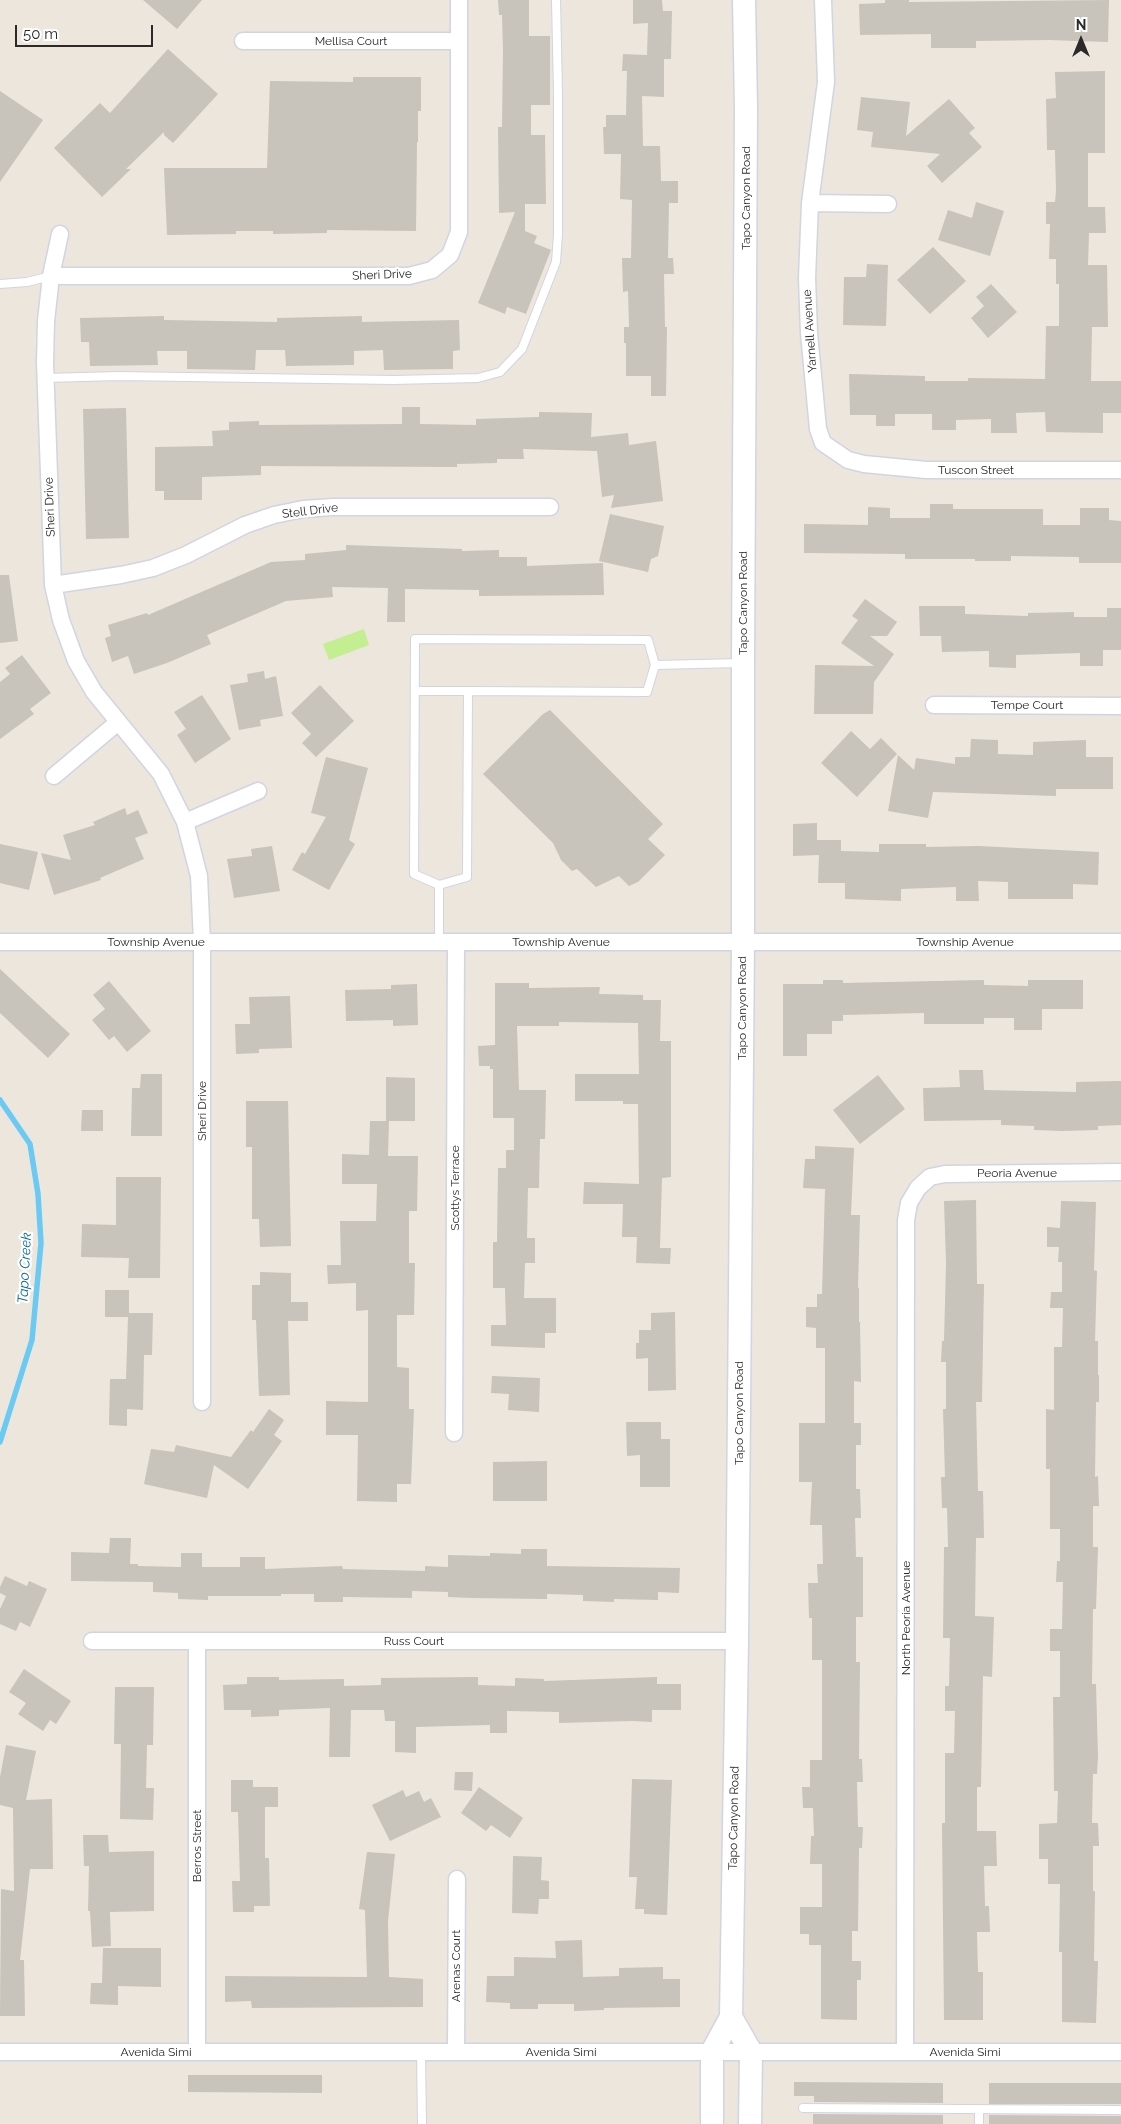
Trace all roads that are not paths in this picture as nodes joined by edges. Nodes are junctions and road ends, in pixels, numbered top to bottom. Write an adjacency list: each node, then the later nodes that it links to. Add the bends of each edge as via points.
1 (459, 0): 6 (street, Sheri Drive)
2 (556, 0): 12 (lane, via 556,262 522,349 500,372 478,378 393,380)
3 (744, 0): 17 (main road, Tapo Canyon Road)
4 (824, 0): 7 (street, Yarnell Avenue, via 826,82)
5 (243, 41): 6 (street, Mellisa Court)
6 (459, 42): 10 (street, Sheri Drive, via 459,232 450,255 432,270 408,276)
7 (810, 203): 8 (street); 13 (street, Yarnell Avenue, via 808,324 817,420 823,443)
8 (888, 204)
9 (60, 234): 10 (street, Sheri Drive)
10 (51, 276): 11 (lane); 12 (street, Sheri Drive, via 46,321)
11 (0, 284)
12 (46, 378): 16 (street, Sheri Drive)
13 (834, 452): 14 (street, Tuscon Street, via 864,464 926,470)
14 (1121, 470)
15 (550, 507): 16 (street, Stell Drive, via 303,509 245,525 153,568)
16 (53, 585): 23 (street, Sheri Drive, via 76,661)
17 (742, 663): 18 (lane); 32 (main road, Tapo Canyon Road)
18 (655, 665): 19 (lane, via 648,640 415,639); 20 (lane, via 647,692)
19 (415, 691): 20 (lane); 27 (lane, via 414,874)
20 (468, 691): 27 (lane, via 467,877)
21 (934, 705): 22 (street, Tempe Court)
22 (1121, 706)
23 (118, 723): 24 (street); 26 (street, Sheri Drive, via 161,774)
24 (54, 776)
25 (258, 791): 26 (street)
26 (185, 822): 29 (street, Sheri Drive, via 200,876)
27 (439, 885): 30 (lane)
28 (0, 942): 29 (street, Township Avenue)
29 (202, 942): 30 (street, Township Avenue); 36 (street, Sheri Drive)
30 (439, 942): 31 (street, Township Avenue)
31 (456, 942): 32 (street, Township Avenue); 37 (street, Scottys Terrace)
32 (743, 942): 33 (street, Township Avenue); 38 (main road, Tapo Canyon Road)
33 (1121, 942)
34 (1121, 1172): 35 (street, Peoria Avenue, via 945,1174 930,1178)
35 (918, 1188): 49 (street, North Peoria Avenue, via 909,1203 906,1220)
36 (202, 1402)
37 (454, 1433)
38 (737, 1640): 40 (street, Russ Court); 42 (main road, Tapo Canyon Road)
39 (92, 1641): 40 (street, Russ Court)
40 (198, 1641): 44 (street, Berros Street)
41 (456, 1879): 46 (street, Arenas Court)
42 (731, 2017): 47 (main road, Tapo Canyon Road); 48 (main road)
43 (0, 2052): 44 (street, Avenida Simi)
44 (197, 2052): 45 (street, Avenida Simi)
45 (421, 2052): 46 (street, Avenida Simi); 54 (lane)
46 (456, 2052): 47 (street, Avenida Simi)
47 (712, 2052): 48 (street, Avenida Simi); 55 (main road, Tapo Canyon Road)
48 (751, 2052): 49 (street, Avenida Simi); 56 (main road)
49 (905, 2052): 50 (street, Avenida Simi)
50 (1121, 2052)
51 (803, 2108): 52 (lane)
52 (979, 2110): 53 (lane); 57 (lane)
53 (1121, 2110)
54 (422, 2124)
55 (712, 2124)
56 (750, 2124)
57 (979, 2124)

